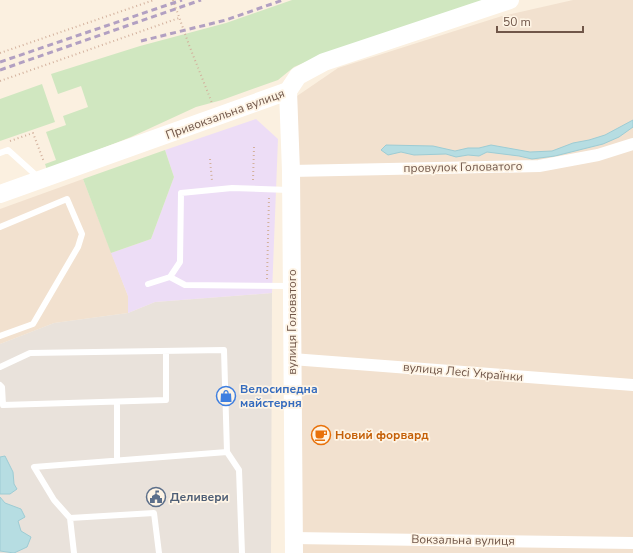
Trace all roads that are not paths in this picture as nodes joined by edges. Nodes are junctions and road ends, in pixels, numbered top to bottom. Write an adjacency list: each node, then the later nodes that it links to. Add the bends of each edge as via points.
1 (510, 0): 2 (main road, Привокзальна вулиця, via 324,62 298,76)
2 (288, 91): 5 (main road, вулиця Головатого); 6 (main road, Привокзальна вулиця)
3 (633, 144): 5 (street, провулок Головатого, via 598,155 539,166)
4 (0, 153): 6 (lane, via 8,150)
5 (291, 171): 7 (main road, вулиця Головатого)
6 (45, 178): 8 (main road, Привокзальна вулиця)
7 (291, 190): 10 (lane, via 232,188 181,193 180,262); 12 (main road, вулиця Головатого)
8 (0, 194)
9 (0, 227): 13 (lane, via 68,199 82,234 78,247 33,324)
10 (170, 277): 11 (lane); 12 (lane, via 185,285)
11 (148, 284)
12 (292, 286): 15 (main road, вулиця Головатого)
13 (0, 336)
14 (166, 351): 16 (lane, via 30,353); 19 (lane, via 166,400); 20 (lane, via 224,350)
15 (292, 358): 17 (street, вулиця Лесі Українки); 24 (main road, вулиця Головатого)
16 (0, 366)
17 (633, 385)
18 (0, 386): 19 (lane, via 3,405)
19 (117, 402): 21 (lane)
20 (227, 452): 21 (lane); 27 (lane, via 239,470)
21 (117, 460): 22 (lane, via 34,466 54,500)
22 (70, 518): 25 (lane); 26 (lane, via 154,513)
23 (633, 543): 24 (street, Вокзальна вулиця)
24 (294, 545)
25 (74, 553)
26 (159, 553)
27 (242, 553)

